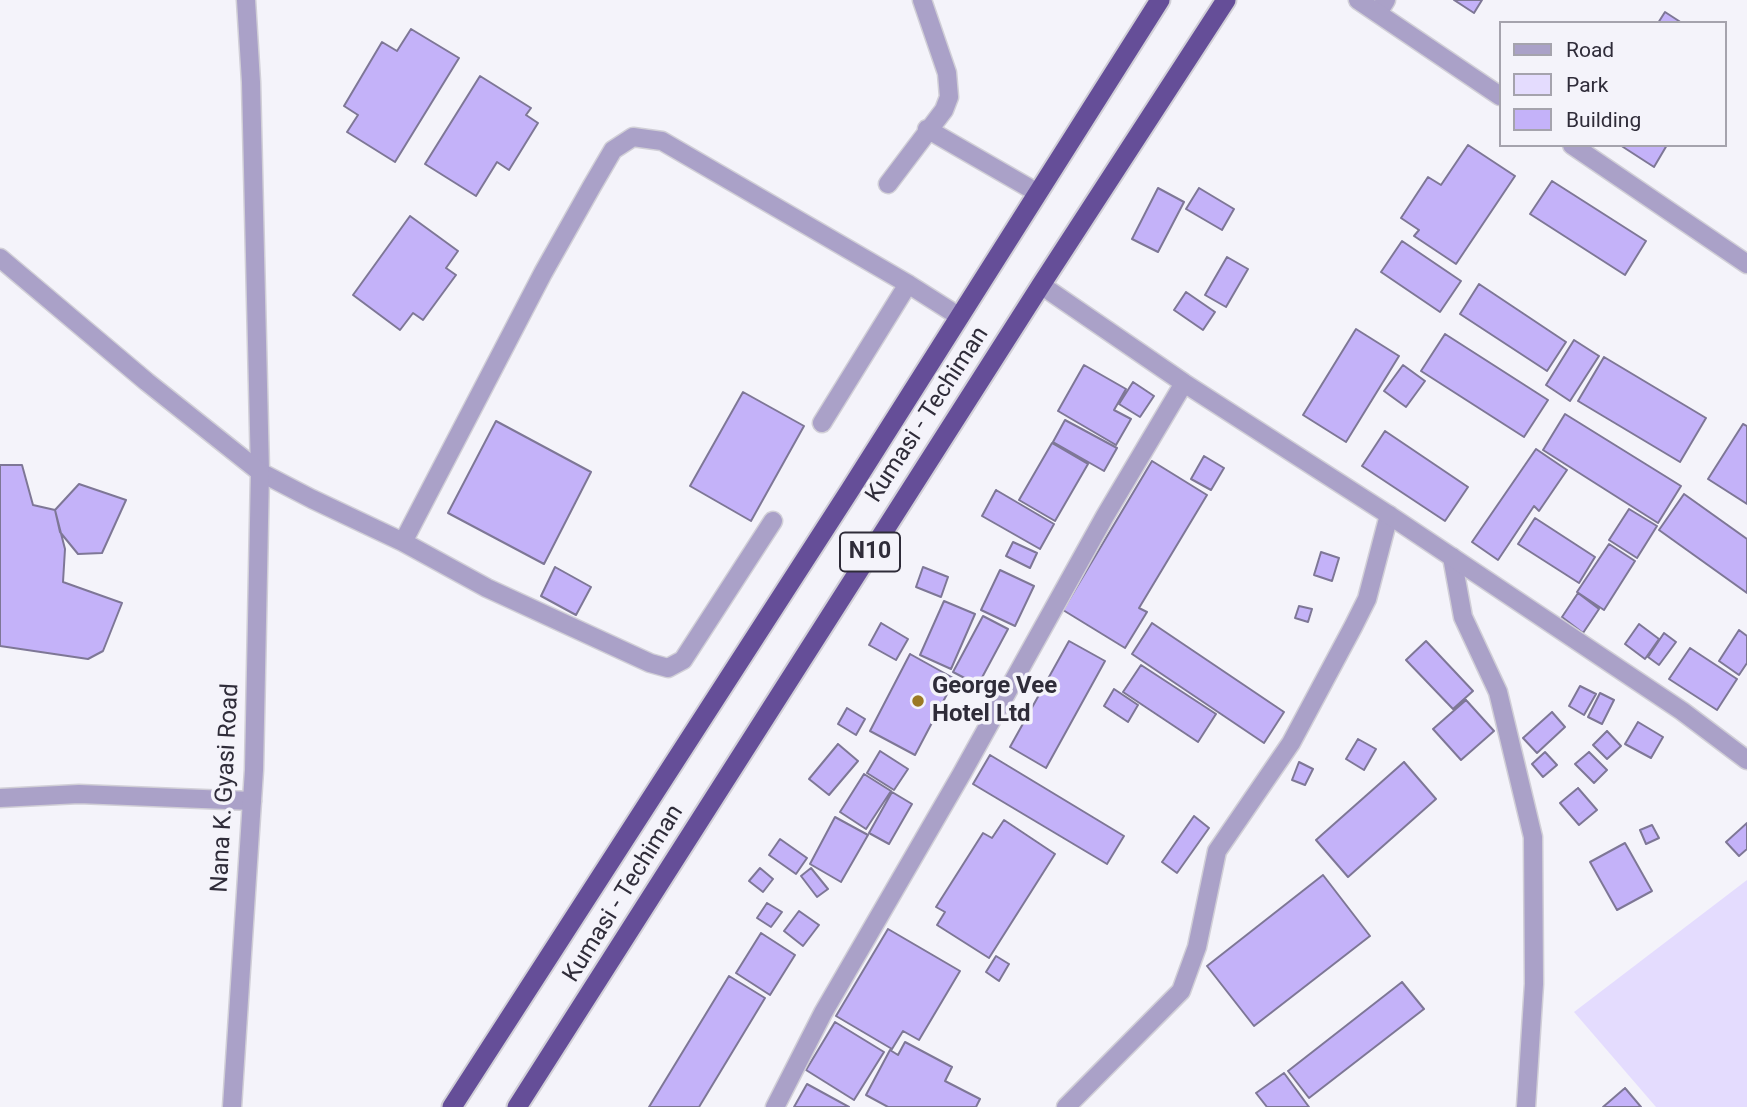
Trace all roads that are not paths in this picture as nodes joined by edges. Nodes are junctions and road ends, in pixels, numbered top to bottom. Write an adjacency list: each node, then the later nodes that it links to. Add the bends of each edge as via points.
1 (246, 0): 19 (street, Nana K. Gyasi Road)
2 (922, 0): 8 (street, via 947,73 949,96 944,110)
3 (1160, 0): 11 (highway, N10)
4 (1226, 0): 15 (highway, Kumasi - Techiman / N10)
5 (1358, 0): 6 (street)
6 (1382, 7): 7 (street)
7 (1498, 94)
8 (927, 129): 10 (street); 11 (street)
9 (1575, 147): 13 (street)
10 (888, 184)
11 (1038, 193): 16 (highway, N10)
12 (0, 258): 19 (street)
13 (1747, 264)
14 (908, 284): 16 (street); 18 (street); 22 (street, via 662,141 633,137 613,150 592,186)
15 (1041, 285): 17 (street); 29 (highway, Kumasi - Techiman / N10)
16 (960, 317): 28 (highway, N10)
17 (1184, 383): 20 (street); 30 (street, via 823,1013)
18 (822, 423)
19 (260, 472): 22 (street); 26 (street, Nana K. Gyasi Road)
20 (1389, 515): 23 (street); 31 (street, via 1367,600 1291,743 1217,851 1197,947 1181,991)
21 (773, 521): 22 (street, via 682,660 668,667 650,663 487,588)
22 (403, 542)
23 (1452, 557): 24 (street, via 1682,711); 32 (street, via 1463,617 1498,692 1533,836 1534,984)
24 (1747, 760)
25 (0, 798): 26 (street, via 79,794)
26 (252, 801): 27 (street, Nana K. Gyasi Road)
27 (232, 1107)
28 (452, 1107)
29 (517, 1107)
30 (775, 1107)
31 (1066, 1107)
32 (1526, 1107)

